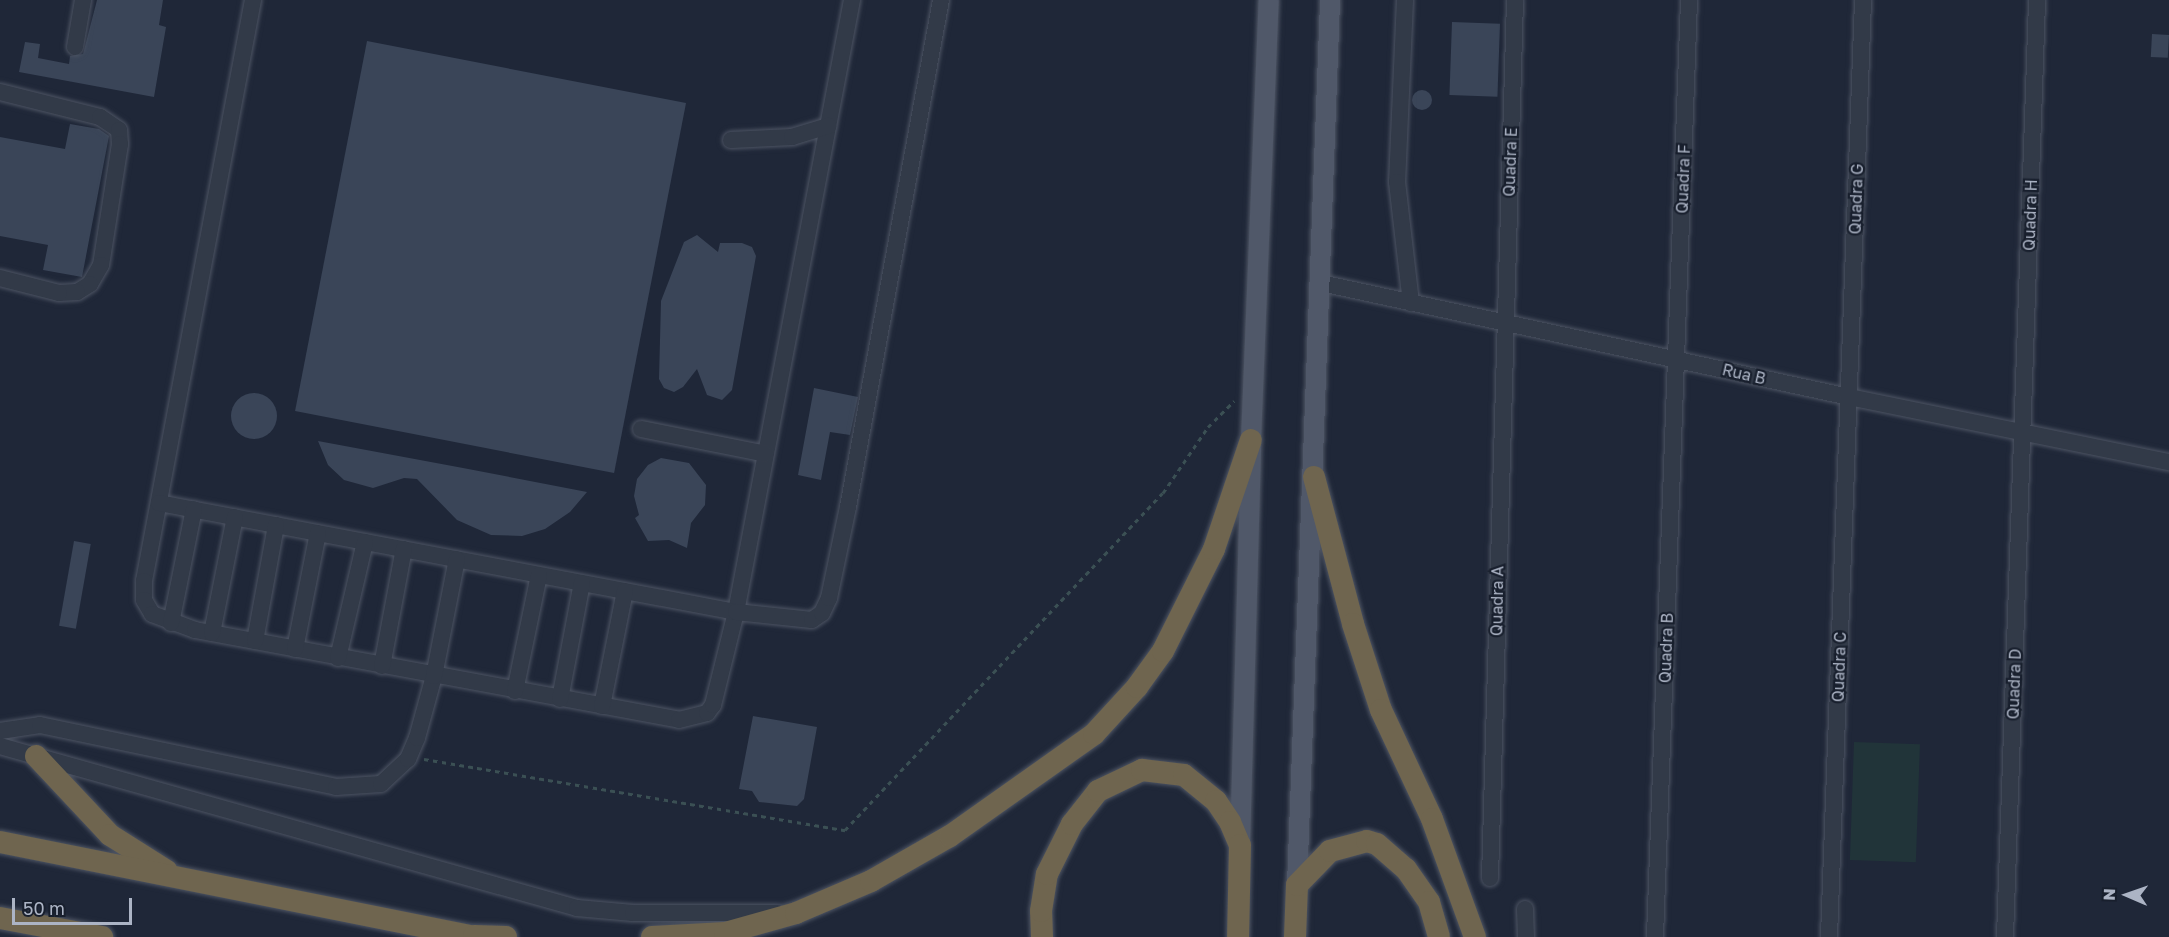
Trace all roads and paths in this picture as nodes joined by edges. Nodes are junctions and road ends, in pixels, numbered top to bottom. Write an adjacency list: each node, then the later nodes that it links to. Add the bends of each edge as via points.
1 (83, 0): 12 (street)
2 (253, 0): 29 (street)
3 (852, 0): 14 (street)
4 (941, 0): 40 (street, via 829,597 822,613 812,620)
5 (1269, 0): 21 (main road)
6 (1330, 0): 17 (main road)
7 (1405, 0): 18 (street, via 1397,182)
8 (1515, 0): 19 (street, Quadra E)
9 (1689, 0): 20 (street, Quadra F)
10 (1863, 0): 22 (street, Quadra G)
11 (2037, 0): 24 (street, Quadra H)
12 (75, 47)
13 (0, 92): 16 (street, via 100,117 119,130 120,144 101,265 90,284 77,292 59,293)
14 (828, 126): 15 (street, via 792,137); 26 (street)
15 (731, 140)
16 (0, 278)
17 (1321, 283): 18 (street, Rua B); 28 (main road)
18 (1411, 303): 19 (street, Rua B)
19 (1504, 324): 20 (street, Rua B); 58 (street, Quadra A)
20 (1677, 359): 22 (street, Rua B); 74 (street, Quadra B)
21 (1253, 384): 25 (main road); 54 (path, via 1208,427 1163,493 845,830 441,759)
22 (1849, 398): 24 (street, Rua B); 75 (street, Quadra C)
23 (641, 429): 26 (street)
24 (2023, 431): 27 (street, Rua B); 76 (street, Quadra D)
25 (1251, 440): 56 (main road); 61 (highway, via 1214,549 1163,651 1137,687 1094,734 950,836 871,881)
26 (766, 454): 40 (street)
27 (2169, 462)
28 (1314, 477): 59 (main road); 72 (highway, via 1353,624 1382,710 1432,819)
29 (159, 503): 30 (street); 41 (street, via 144,600 152,614)
30 (194, 509): 31 (street); 41 (street)
31 (235, 517): 32 (street); 42 (street)
32 (276, 525): 33 (street); 43 (street)
33 (318, 533): 34 (street); 44 (street)
34 (365, 542): 35 (street); 45 (street)
35 (404, 549): 36 (street); 46 (street)
36 (457, 559): 37 (street); 47 (street)
37 (538, 575): 38 (street); 48 (street)
38 (582, 583): 39 (street); 49 (street)
39 (625, 591): 40 (street); 50 (street)
40 (736, 612): 50 (street, via 713,705 707,713 679,720)
41 (171, 623): 42 (street)
42 (212, 633): 43 (street)
43 (255, 641): 44 (street)
44 (295, 649): 45 (street)
45 (338, 658): 46 (street)
46 (382, 666): 47 (street)
47 (434, 676): 48 (street); 54 (street)
48 (515, 691): 49 (street)
49 (560, 699): 50 (street)
50 (602, 706)
51 (0, 731): 54 (street, via 40,725 336,787 381,784)
52 (0, 746): 53 (street)
53 (36, 756): 57 (highway, via 110,835); 61 (street, via 577,908 633,913)
54 (408, 759)
55 (0, 842): 57 (highway)
56 (1240, 845): 68 (highway, via 1216,801 1184,775 1142,770 1125,775 1098,791 1062,840 1043,891); 69 (highway)
57 (179, 878): 65 (highway)
58 (1490, 878)
59 (1297, 885): 70 (highway); 71 (highway, via 1330,851 1355,841 1377,844 1406,869 1421,889)
60 (1525, 909): 73 (street)
61 (796, 913): 67 (highway, via 725,933)
62 (0, 918): 63 (highway)
63 (65, 934): 64 (highway)
64 (102, 937)
65 (475, 937): 66 (highway)
66 (506, 937)
67 (652, 937)
68 (1042, 937)
69 (1238, 937)
70 (1295, 937)
71 (1439, 937)
72 (1475, 937)
73 (1526, 937)
74 (1655, 937)
75 (1829, 937)
76 (2005, 937)

